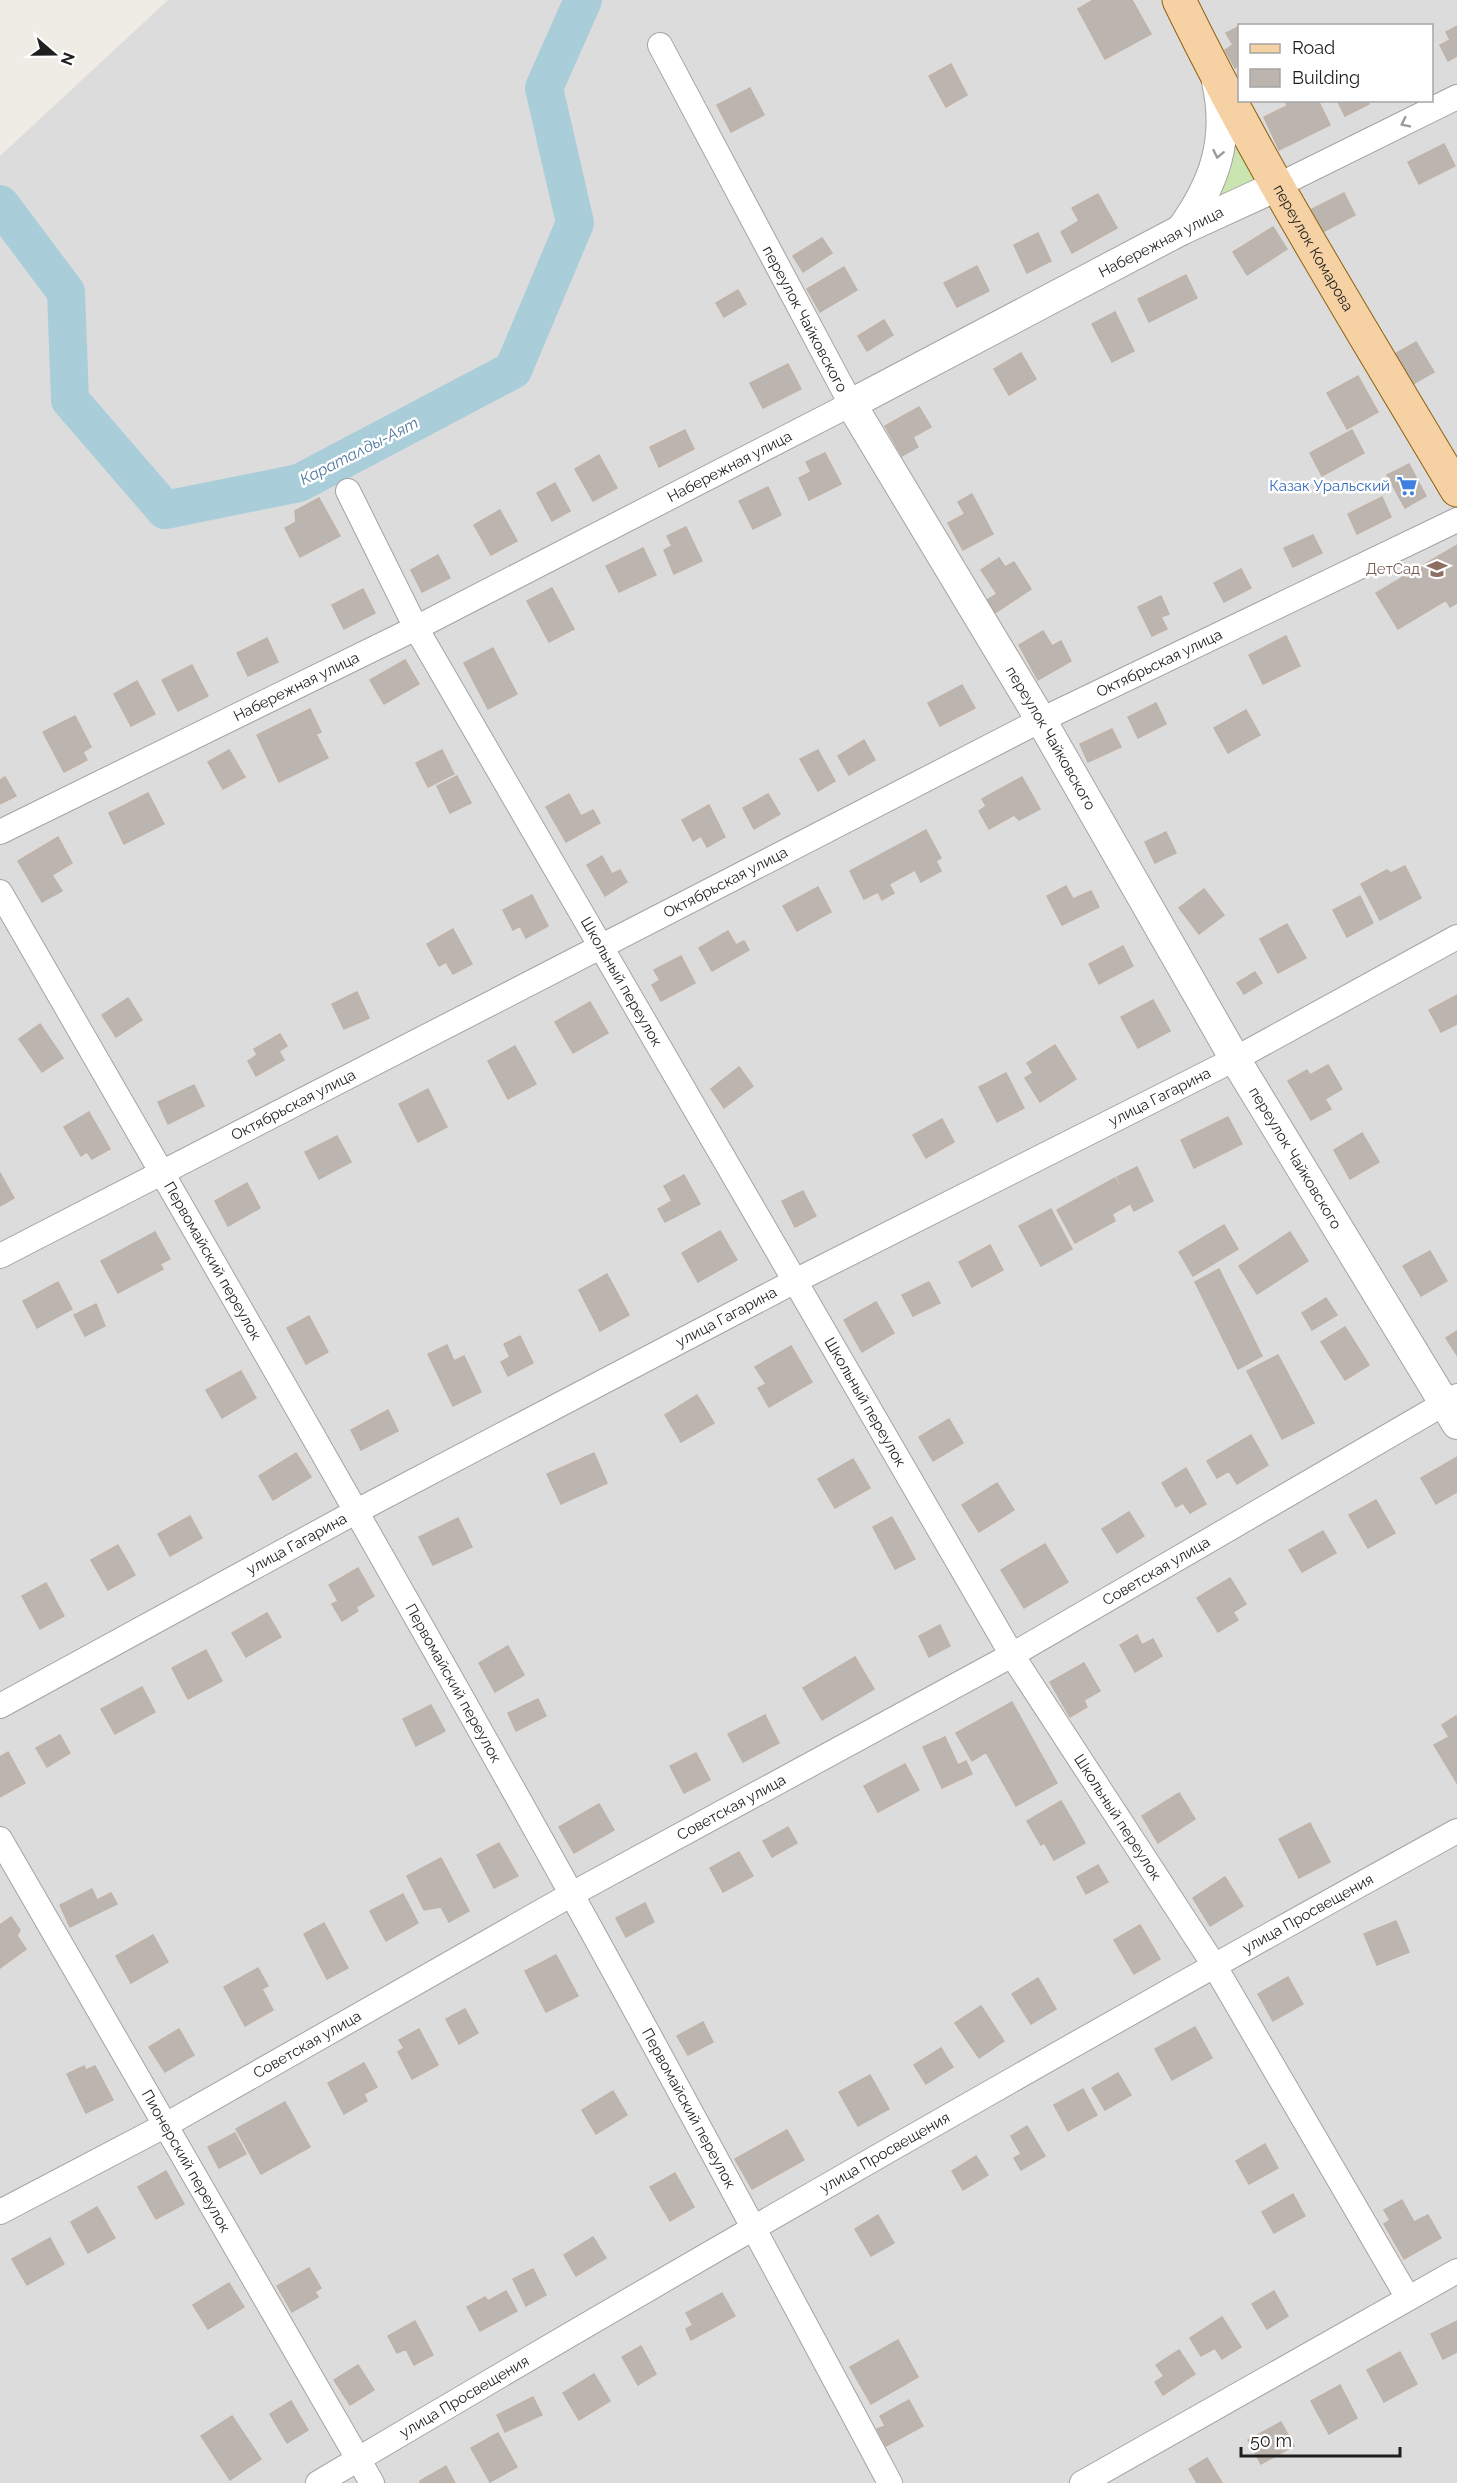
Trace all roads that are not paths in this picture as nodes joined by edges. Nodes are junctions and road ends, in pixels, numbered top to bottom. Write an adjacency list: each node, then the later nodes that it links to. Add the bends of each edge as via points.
1 (1179, 0): 3 (main road, переулок Комарова)
2 (660, 45): 7 (street, переулок Чайковского)
3 (1216, 76): 5 (main road, переулок Комарова); 6 (street, one-way to 6, via 1222,104 1219,156 1197,208)
4 (1457, 97): 5 (street, Набережная улица, one-way to 5)
5 (1277, 186): 6 (street, Набережная улица); 8 (main road, переулок Комарова)
6 (1181, 230): 7 (street, Набережная улица)
7 (851, 404): 11 (street, Набережная улица); 12 (street, переулок Чайковского)
8 (1457, 490)
9 (348, 491): 11 (street, Школьный переулок)
10 (1457, 520): 12 (street, Октябрьская улица)
11 (416, 628): 13 (street, Набережная улица); 16 (street, Школьный переулок)
12 (1041, 720): 16 (street, Октябрьская улица); 17 (street, переулок Чайковского)
13 (0, 832)
14 (0, 892): 18 (street, Первомайский переулок)
15 (1457, 937): 17 (street, улица Гагарина)
16 (600, 946): 18 (street, Октябрьская улица); 20 (street, Школьный переулок)
17 (1235, 1059): 20 (street, улица Гагарина); 21 (street, переулок Чайковского)
18 (163, 1174): 19 (street, Октябрьская улица); 22 (street, Первомайский переулок)
19 (0, 1256)
20 (795, 1281): 22 (street, улица Гагарина); 23 (street, Школьный переулок)
21 (1453, 1408): 23 (street, Советская улица)
22 (357, 1511): 24 (street, улица Гагарина); 27 (street, Первомайский переулок)
23 (1012, 1655): 27 (street, Советская улица); 28 (street, Школьный переулок)
24 (0, 1706)
25 (1457, 1831): 28 (street, улица Просвещения)
26 (0, 1839): 29 (street, Пионерский переулок)
27 (572, 1894): 29 (street, Советская улица); 31 (street, Первомайский переулок)
28 (1214, 1965): 31 (street, улица Просвещения); 33 (street, Школьный переулок)
29 (164, 2126): 30 (street, Советская улица); 34 (street, Пионерский переулок)
30 (0, 2212)
31 (753, 2226): 34 (street, улица Просвещения); 37 (street, Первомайский переулок)
32 (1457, 2271): 33 (street)
33 (1408, 2298): 38 (street)
34 (359, 2459): 35 (street, улица Просвещения); 36 (street, Пионерский переулок)
35 (318, 2483)
36 (372, 2483)
37 (890, 2483)
38 (1082, 2483)

